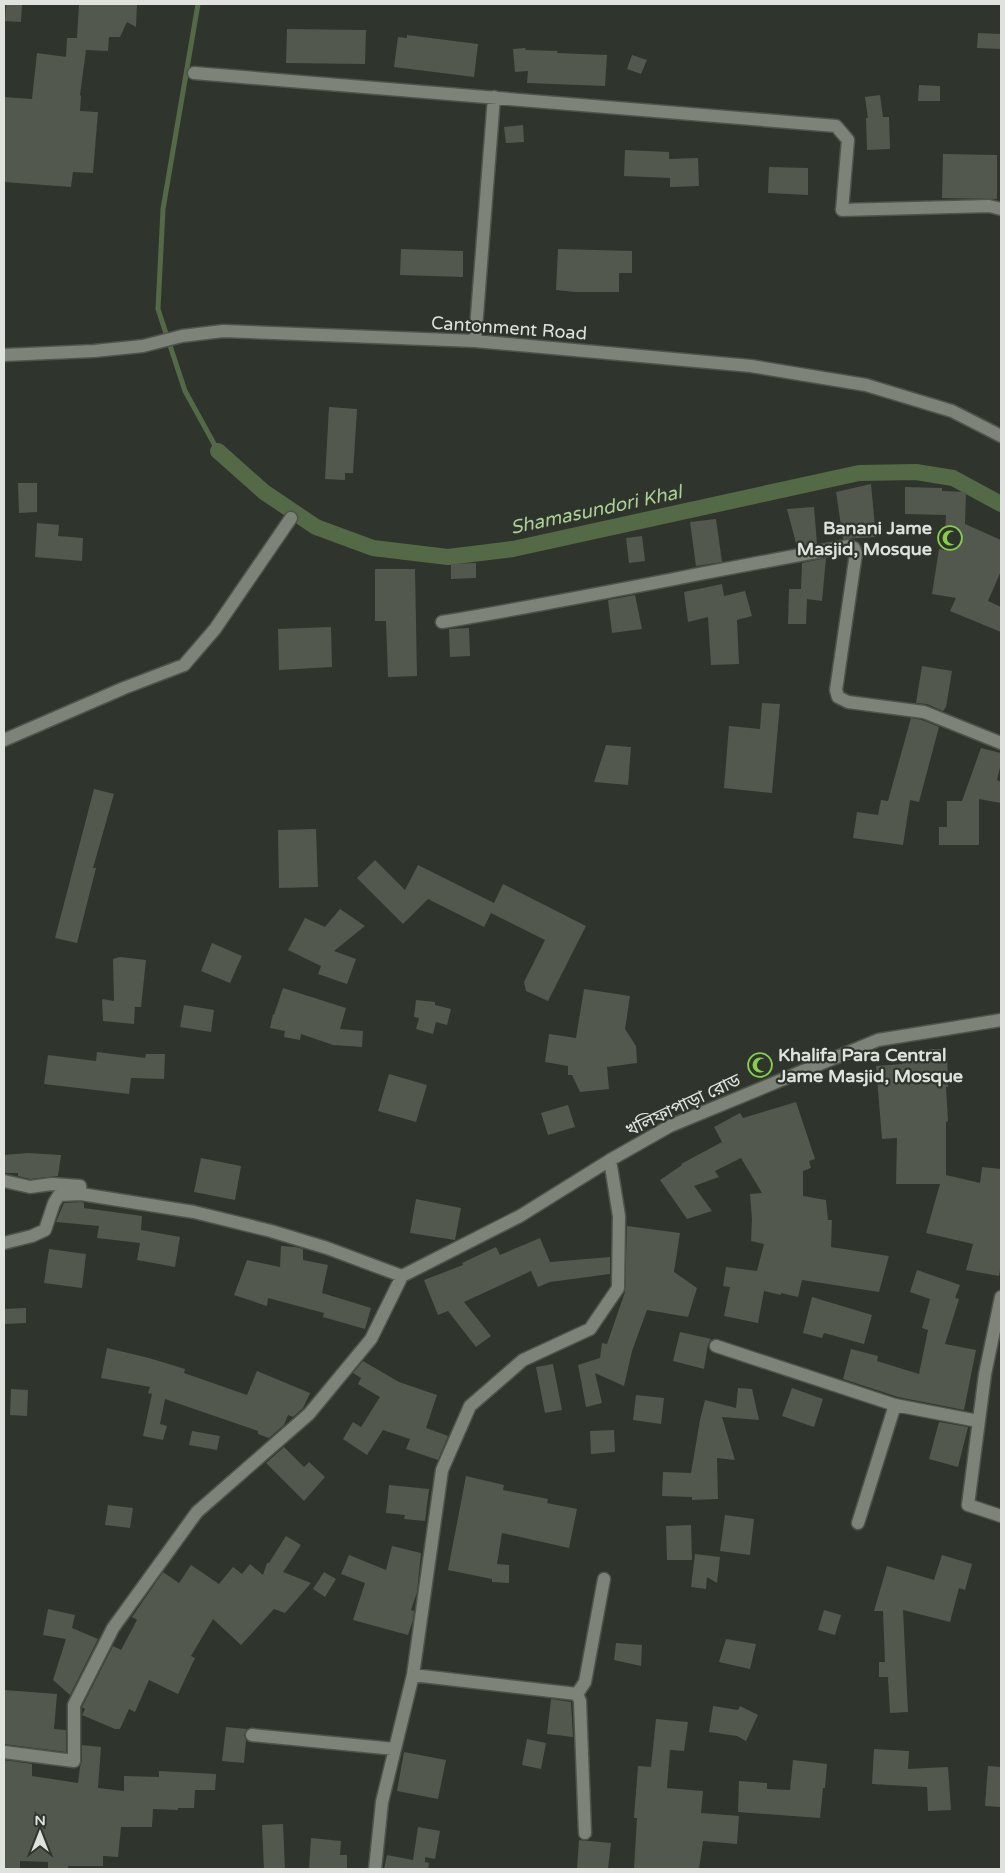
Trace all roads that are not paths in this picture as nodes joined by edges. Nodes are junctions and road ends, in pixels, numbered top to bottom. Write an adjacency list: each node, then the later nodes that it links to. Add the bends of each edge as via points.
1 (194, 73): 2 (street)
2 (494, 97): 3 (street, via 836,126 848,140 842,210 989,206); 4 (street)
3 (1001, 209)
4 (475, 341): 5 (street, Cantonment Road, via 223,331 182,336 143,346); 6 (street, Cantonment Road, via 751,366 866,385 952,411)
5 (4, 355)
6 (1001, 436)
7 (291, 518): 9 (street, via 215,629 184,665)
8 (442, 622): 10 (street, via 850,546 856,553 836,690 838,697 848,702 924,712)
9 (4, 740)
10 (1001, 743)
11 (1001, 1020): 12 (street, খলিফাপাড়া রোড, via 878,1040 670,1126)
12 (610, 1160): 16 (street, খলিফাপাড়া রোড, via 520,1216); 24 (street, via 619,1216 618,1288 590,1329 523,1360 470,1406 442,1470)
13 (4, 1181): 14 (street, via 30,1187 52,1184 80,1186)
14 (81, 1194): 15 (street, via 59,1195 45,1230); 16 (street, via 194,1212 271,1231)
15 (4, 1243)
16 (402, 1276): 28 (street, via 371,1339 309,1414 197,1512 114,1628 74,1705 74,1761)
17 (1001, 1297): 20 (street)
18 (716, 1346): 19 (street)
19 (895, 1405): 20 (street); 22 (street)
20 (978, 1420): 21 (street, via 968,1505)
21 (1001, 1516)
22 (858, 1523)
23 (604, 1579): 25 (street, via 585,1682)
24 (413, 1674): 25 (street); 27 (street)
25 (577, 1694): 29 (street, via 580,1701)
26 (252, 1735): 27 (street)
27 (395, 1749): 30 (street, via 382,1802)
28 (4, 1752)
29 (585, 1833)
30 (375, 1869)

